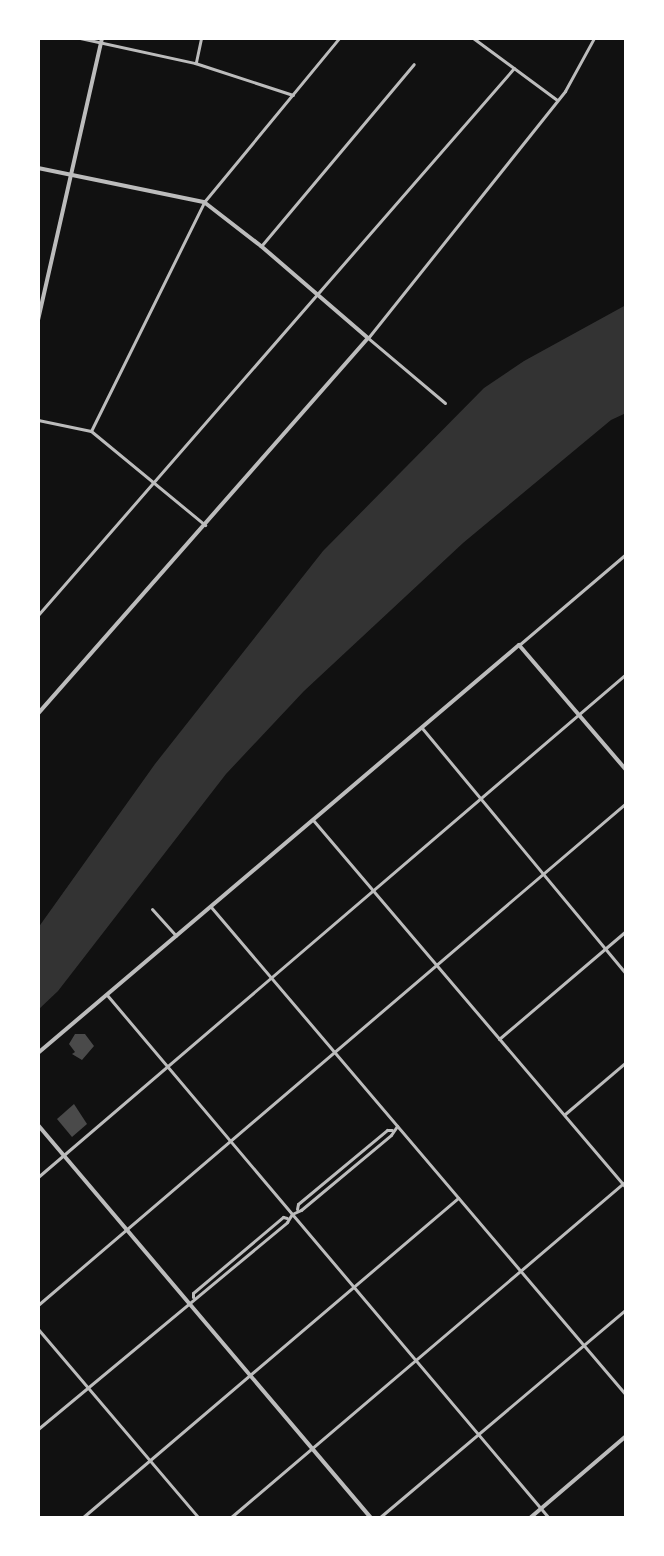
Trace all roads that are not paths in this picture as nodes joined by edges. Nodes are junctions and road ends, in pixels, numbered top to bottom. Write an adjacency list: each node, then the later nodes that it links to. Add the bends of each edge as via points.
1 (80, 38): 6 (street)
2 (201, 38): 7 (street)
3 (339, 38): 10 (street)
4 (473, 38): 9 (street)
5 (594, 38): 11 (street)
6 (102, 40): 7 (street); 13 (street)
7 (195, 63): 10 (street)
8 (414, 64): 15 (street)
9 (514, 68): 11 (street); 16 (street)
10 (293, 95): 14 (street)
11 (557, 100): 18 (street)
12 (38, 168): 13 (street)
13 (70, 176): 14 (street); 17 (street)
14 (204, 202): 15 (street); 21 (street)
15 (261, 246): 16 (street)
16 (318, 296): 18 (street); 22 (street)
17 (38, 320)
18 (368, 338): 19 (street); 23 (street)
19 (445, 403)
20 (38, 420): 21 (street)
21 (91, 431): 22 (street)
22 (153, 482): 23 (street); 25 (street)
23 (205, 525): 28 (street)
24 (625, 557): 26 (street)
25 (38, 615)
26 (519, 645): 29 (street); 30 (street)
27 (626, 674): 29 (street)
28 (38, 713)
29 (579, 715): 31 (street); 32 (street)
30 (422, 728): 32 (street); 34 (street)
31 (626, 770)
32 (480, 799): 35 (street); 36 (street)
33 (626, 803): 35 (street)
34 (313, 820): 36 (street); 37 (street)
35 (543, 874): 41 (street); 42 (street)
36 (373, 891): 42 (street); 44 (street)
37 (211, 907): 40 (street); 44 (street)
38 (152, 909): 40 (street)
39 (626, 931): 41 (street)
40 (176, 936): 45 (street)
41 (606, 949): 43 (street); 46 (street)
42 (436, 965): 46 (street); 47 (street)
43 (626, 974)
44 (271, 978): 47 (street); 50 (street)
45 (107, 995): 48 (street); 50 (street)
46 (499, 1039): 51 (street)
47 (334, 1052): 53 (street); 54 (street)
48 (38, 1053)
49 (626, 1062): 51 (street)
50 (167, 1067): 54 (street); 55 (street)
51 (564, 1115): 57 (street)
52 (38, 1125): 55 (street)
53 (397, 1126): 58 (street); 59 (street)
54 (230, 1141): 59 (street); 60 (street)
55 (64, 1156): 56 (street); 60 (street)
56 (38, 1177)
57 (625, 1184): 61 (street)
58 (458, 1198): 61 (street); 62 (street)
59 (292, 1214): 62 (street); 63 (street)
60 (126, 1230): 63 (street); 64 (street)
61 (520, 1271): 67 (street); 68 (street)
62 (354, 1286): 68 (street); 69 (street)
63 (187, 1302): 69 (street); 70 (street)
64 (38, 1305)
65 (626, 1309): 67 (street)
66 (38, 1329): 70 (street)
67 (583, 1345): 71 (street); 73 (street)
68 (417, 1360): 73 (street); 75 (street)
69 (250, 1376): 75 (street); 76 (street)
70 (88, 1387): 72 (street); 76 (street)
71 (626, 1395)
72 (38, 1429)
73 (479, 1433): 77 (street); 82 (street)
74 (626, 1436): 77 (street)
75 (312, 1449): 80 (street); 81 (street)
76 (150, 1460): 78 (street); 79 (street)
77 (541, 1508): 83 (street); 84 (street)
78 (82, 1518)
79 (199, 1518)
80 (230, 1518)
81 (371, 1518)
82 (379, 1518)
83 (530, 1518)
84 (549, 1518)

